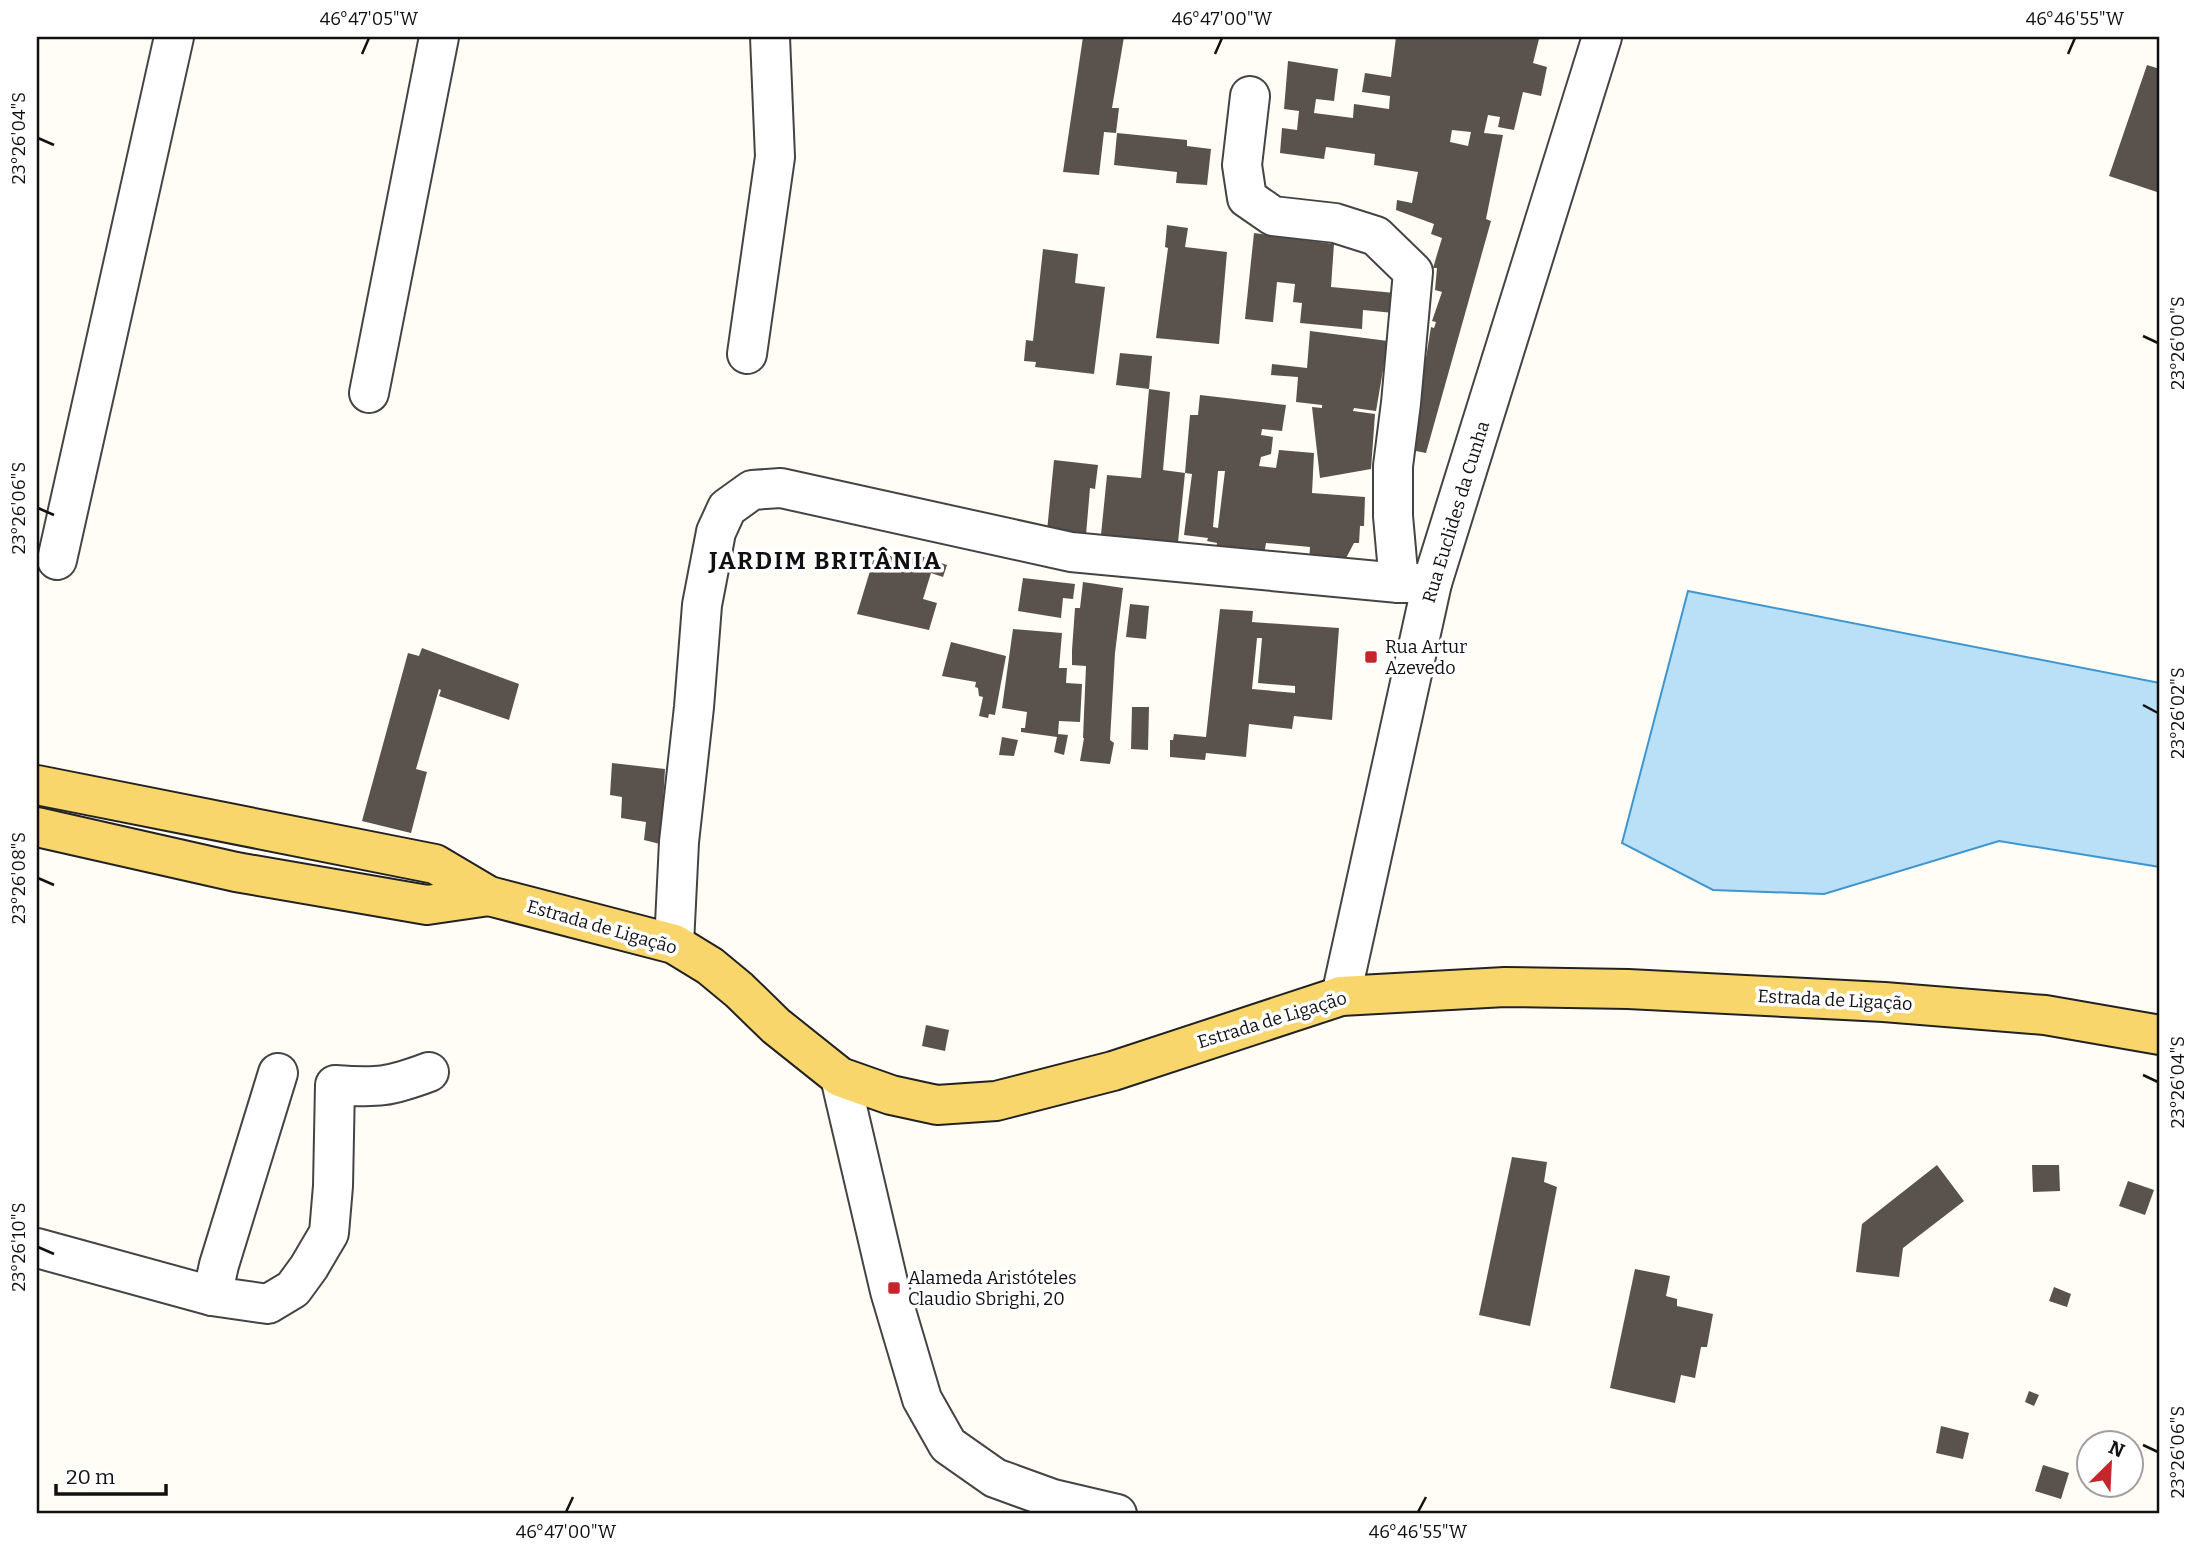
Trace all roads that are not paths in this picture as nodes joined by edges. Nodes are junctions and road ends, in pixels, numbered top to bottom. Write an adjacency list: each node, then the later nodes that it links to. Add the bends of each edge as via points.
1 (439, 37): 7 (street)
2 (770, 37): 6 (street, via 775,157)
3 (1602, 37): 9 (street, Rua Euclides da Cunha)
4 (168, 38): 8 (street)
5 (1250, 96): 9 (street, via 1242,165 1247,198 1273,216 1335,223 1376,236 1413,272 1393,466 1394,516)
6 (747, 354)
7 (369, 393)
8 (57, 560)
9 (1416, 583): 13 (street, via 1071,552 781,488 752,490 727,508 716,532 702,605); 14 (street, Rua Euclides da Cunha)
10 (37, 785): 12 (main road, Estrada de Ligação, via 435,864)
11 (37, 827): 12 (main road, Estrada de Ligação, via 236,872 427,905)
12 (489, 896): 13 (main road, Estrada de Ligação)
13 (674, 944): 18 (main road, Estrada de Ligação, via 710,966)
14 (1341, 996): 15 (main road, Estrada de Ligação, via 1505,987 1628,989 2032,1014); 18 (main road, Estrada de Ligação, via 1113,1071 996,1101 937,1105)
15 (2160, 1035)
16 (429, 1072): 20 (street, via 376,1088 335,1085 329,1233 293,1289 268,1304)
17 (278, 1073): 20 (street)
18 (840, 1077): 21 (street, via 890,1291 922,1399 948,1445 995,1478 1053,1499)
19 (37, 1248): 20 (street)
20 (212, 1296)
21 (1117, 1514)

